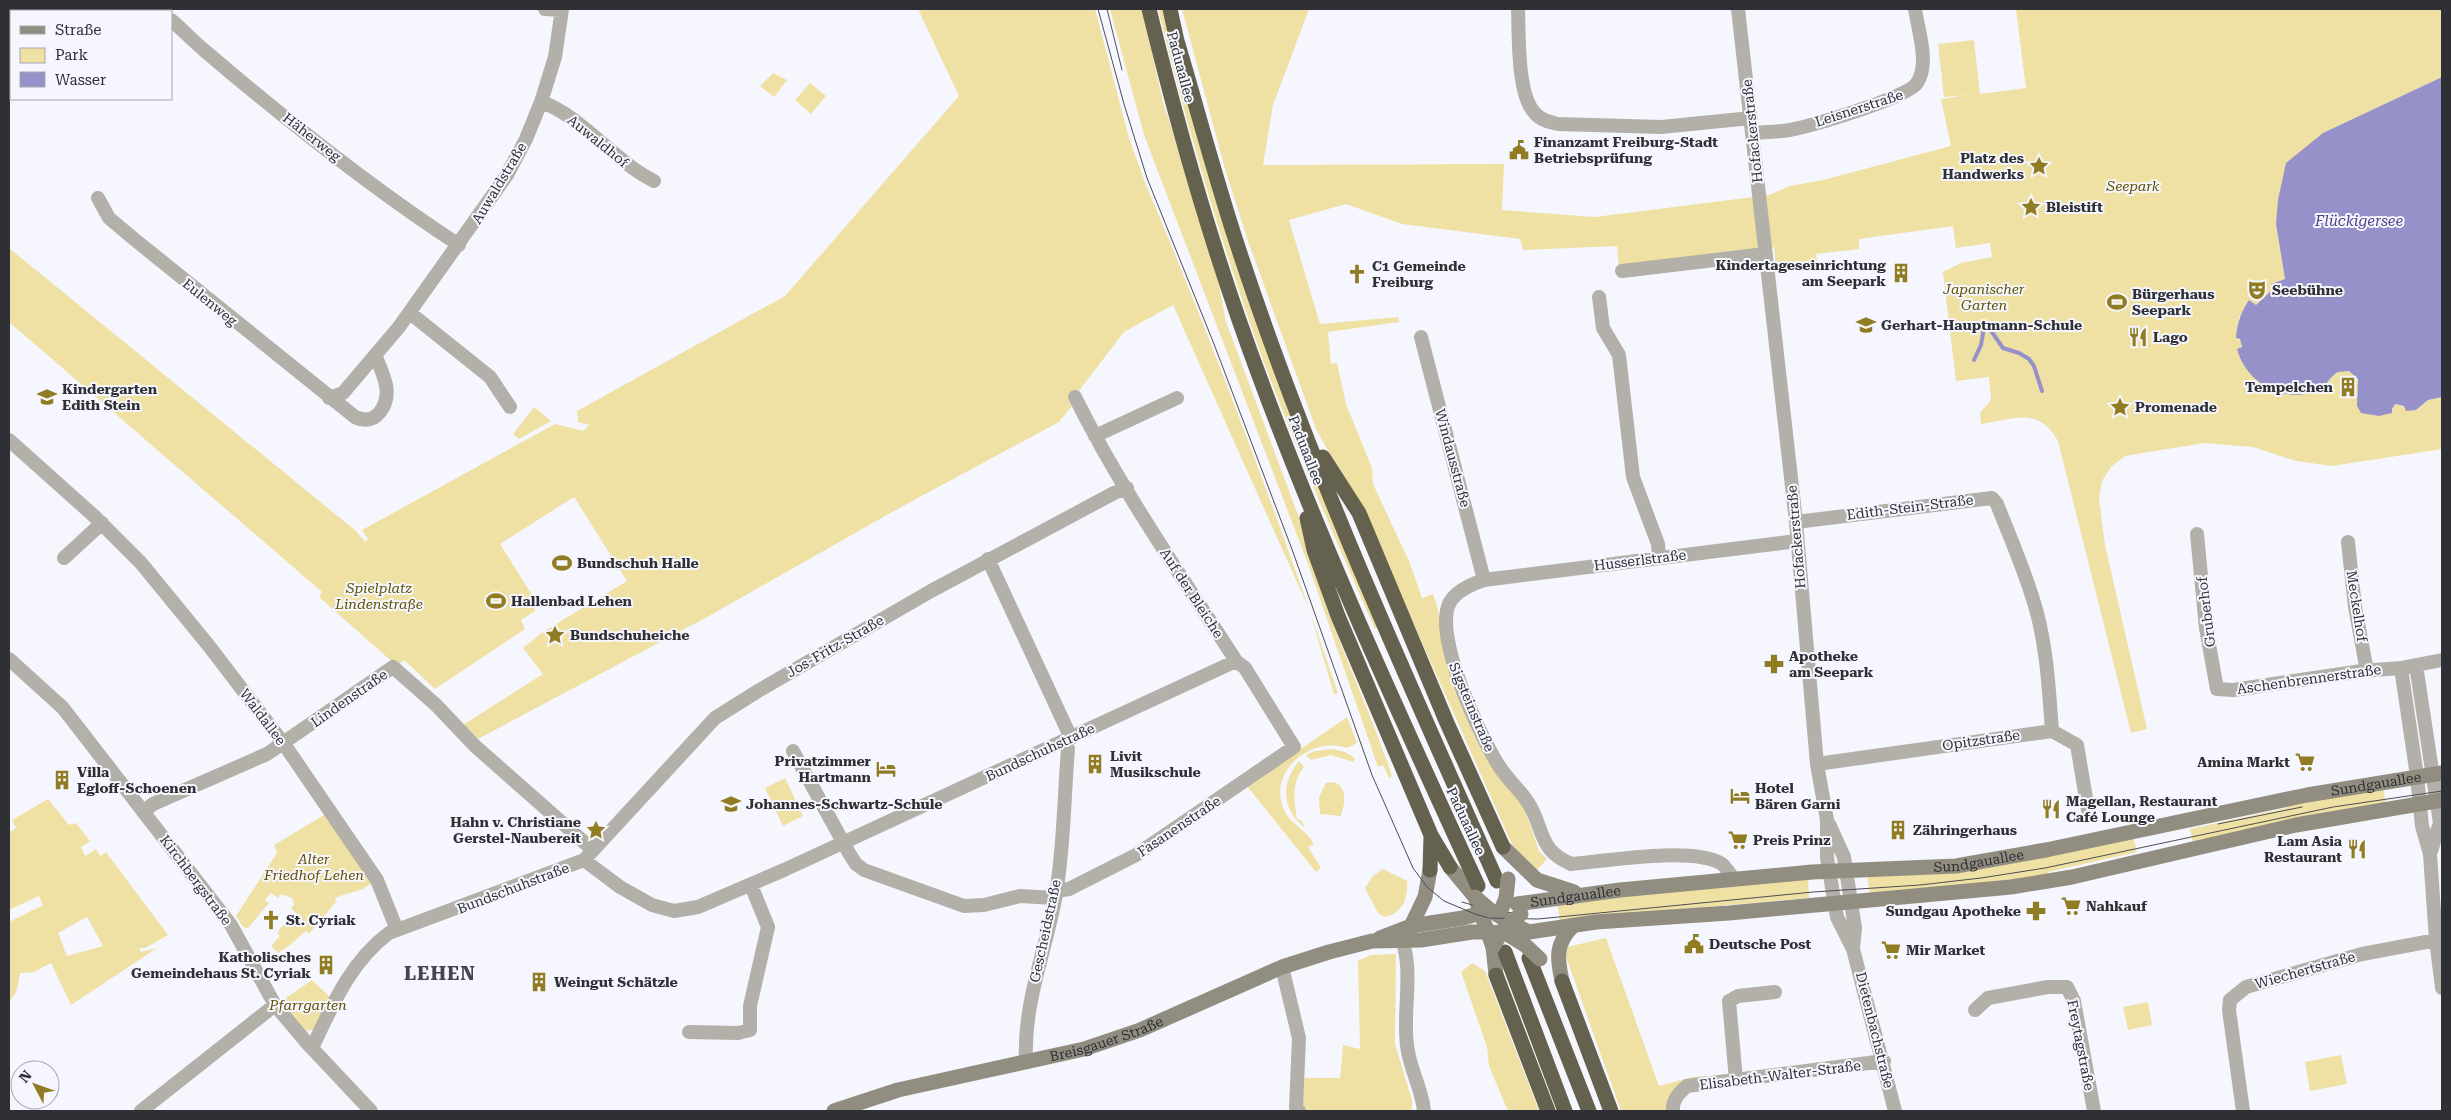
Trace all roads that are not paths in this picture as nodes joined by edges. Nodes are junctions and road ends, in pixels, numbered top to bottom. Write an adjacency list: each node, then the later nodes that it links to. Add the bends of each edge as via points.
1 (545, 9): 2 (street)
2 (562, 9): 9 (street, Auwaldstraße, via 554,57)
3 (1149, 9): 28 (highway, Paduaallee, via 1188,160 1238,316)
4 (1170, 9): 25 (highway, Paduaallee, via 1237,245)
5 (1518, 9): 10 (street, via 1526,97 1532,111 1545,121 1661,127)
6 (1738, 9): 10 (street, Hofackerstraße)
7 (1915, 9): 11 (street, Leisnerstraße, via 1924,66 1918,83 1909,91 1789,130)
8 (172, 21): 14 (street, Häherweg, via 303,131 404,209)
9 (541, 102): 12 (street, Auwaldhof, via 564,114 635,172); 14 (street, Auwaldstraße, via 507,174)
10 (1750, 118): 11 (street, Hofackerstraße)
11 (1752, 133): 15 (street, Hofackerstraße)
12 (654, 181)
13 (98, 198): 22 (street, Eulenweg, via 109,218)
14 (459, 245): 18 (street, Auwaldstraße)
15 (1765, 254): 16 (street); 30 (street, Hofackerstraße)
16 (1622, 271)
17 (1599, 297): 35 (street, via 1603,328 1619,355 1633,477)
18 (410, 313): 20 (street, Auwaldstraße); 24 (street, via 490,377)
19 (1421, 337): 38 (street, Windausstraße)
20 (375, 355): 22 (street, Auwaldstraße, via 343,393); 22 (street, via 388,391 385,406 376,417 367,420 355,417)
21 (1076, 397): 26 (street, Auf der Bleiche)
22 (329, 398)
23 (1177, 398): 26 (street)
24 (510, 408)
25 (1303, 426): 61 (highway, via 1359,513); 69 (highway, Paduaallee, via 1394,650)
26 (1095, 436): 29 (street, Auf der Bleiche)
27 (9, 440): 31 (street, Waldallee)
28 (1299, 480): 59 (highway, via 1314,550 1335,608); 71 (highway, Paduaallee)
29 (1127, 488): 37 (street, Jos-Fritz-Straße); 41 (street, Auf der Bleiche)
30 (1796, 522): 33 (street, Hofackerstraße); 46 (street, Edith-Stein-Straße, via 1992,498 2018,557 2037,613 2047,670)
31 (102, 523): 36 (street); 48 (street, Waldallee, via 175,604)
32 (2197, 534): 45 (street, Gruberhof, via 2206,628)
33 (1797, 541): 35 (street, Husserlstraße); 51 (street, Hofackerstraße)
34 (2348, 542): 44 (street, Meckelhof, via 2355,607)
35 (1660, 557): 38 (street, Husserlstraße)
36 (64, 558)
37 (988, 559): 47 (street, Gescheidstraße); 63 (street, Jos-Fritz-Straße, via 715,718)
38 (1484, 580): 68 (street, Sigsteinstraße, via 1468,585 1449,605 1446,623 1451,658 1488,748 1529,804 1549,851 1571,864 1666,855 1701,857 1723,864)
39 (9, 658): 57 (street, Kirchbergstraße, via 63,708)
40 (2442, 660): 42 (street, Aschenbrennerstraße)
41 (1236, 661): 47 (street, Bundschuhstraße); 49 (street, Auf der Bleiche, via 1245,668)
42 (2416, 665): 43 (street, Aschenbrennerstraße); 52 (street)
43 (2401, 668): 44 (street, Aschenbrennerstraße); 53 (street, Aschenbrennerstraße)
44 (2367, 670): 45 (street, Aschenbrennerstraße, via 2233,690)
45 (2217, 689)
46 (2052, 731): 51 (street, Opitzstraße); 56 (street, via 2077,745)
47 (1067, 739): 60 (street, Bundschuhstraße); 73 (street, Gescheidstraße)
48 (284, 744): 57 (street, Lindenstraße, via 153,804); 63 (street, Lindenstraße, via 393,667); 78 (street, Waldallee, via 376,880)
49 (1294, 747): 73 (street, Fasanenstraße, via 1136,855)
50 (793, 751): 60 (street)
51 (1817, 764): 58 (street, Hofackerstraße)
52 (2438, 774): 53 (street, Sundgauallee); 54 (street, Sundgauallee)
53 (2417, 776): 55 (street, Aschenbrennerstraße); 66 (street, Sundgauallee, via 2264,803 1990,861)
54 (2440, 801): 55 (street, Sundgauallee); 62 (street, via 2440,823)
55 (2420, 805): 62 (street, Aschenbrennerstraße); 74 (street, Sundgauallee, via 2296,825 2019,886)
56 (2088, 810)
57 (143, 812): 89 (street, Kirchbergstraße, via 231,926)
58 (1827, 820): 66 (street, Hofackerstraße, via 1844,857); 67 (street, Hofackerstraße)
59 (1431, 835): 64 (highway); 65 (highway)
60 (844, 842): 70 (street, Bundschuhstraße); 73 (street, Fasanenstraße, via 856,864 864,870 964,906 984,905 1020,896)
61 (1503, 847): 69 (street); 72 (street, via 1537,880)
62 (2430, 854): 80 (street)
63 (589, 855): 70 (street, Bundschuhstraße, via 620,888 652,906 674,910 698,907); 78 (street, Bundschuhstraße)
64 (1450, 867): 71 (street, via 1461,881)
65 (1430, 870): 79 (street, via 1425,897)
66 (1847, 877): 67 (street, Sundgauallee); 74 (street, Dietenbachstraße)
67 (1830, 878): 68 (street, Sundgauallee); 75 (street, Dietenbachstraße)
68 (1734, 879): 72 (street, Sundgauallee)
69 (1503, 880): 76 (street, bridge, via 1506,898)
70 (751, 885): 91 (street, via 768,927 750,1006 750,1030 738,1033)
71 (1477, 891): 76 (street, bridge)
72 (1580, 894): 76 (street, Sundgauallee, via 1557,897)
73 (1056, 895): 94 (street, Gescheidstraße, via 1028,1012)
74 (1850, 901): 75 (street, Sundgauallee); 81 (street, Dietenbachstraße, via 1855,928)
75 (1833, 903): 77 (street, Sundgauallee); 81 (street, Dietenbachstraße)
76 (1491, 921): 77 (street, Sundgauallee, bridge, via 1528,932); 79 (street, Breisgauer Straße); 82 (street, bridge); 83 (street, bridge, via 1526,945)
77 (1573, 926): 86 (street, via 1557,951)
78 (397, 930): 92 (street, Bundschuhstraße, via 371,946 354,967)
79 (1404, 932): 84 (street, Breisgauer Straße); 100 (street, via 1406,1043 1423,1096)
80 (2439, 940): 87 (street); 108 (street, Wiechertstraße, via 2354,956 2239,990 2230,1000 2229,1010)
81 (1853, 950): 93 (street, Dietenbachstraße)
82 (1497, 952): 85 (street); 102 (highway)
83 (1534, 958): 86 (street); 103 (highway)
84 (1282, 967): 94 (street, Breisgauer Straße, via 1140,1030 1078,1051); 99 (street, via 1299,1038 1296,1108)
85 (1496, 975): 101 (highway)
86 (1562, 981): 104 (highway)
87 (2442, 988)
88 (1775, 992): 95 (street, via 1738,996 1730,1001)
89 (275, 1005): 92 (street, Kirchbergstraße); 96 (street)
90 (1975, 1010): 107 (street, Freytagstraße, via 1988,998 2048,986 2066,987 2074,1002)
91 (689, 1032)
92 (312, 1048): 97 (street, Kirchbergstraße)
93 (1884, 1061): 95 (street, Elisabeth-Walter-Straße); 106 (street, Dietenbachstraße)
94 (1026, 1062): 98 (street, Breisgauer Straße, via 898,1090)
95 (1736, 1080): 105 (street, Elisabeth-Walter-Straße, via 1687,1086 1679,1092)
96 (141, 1111)
97 (371, 1111)
98 (834, 1111)
99 (1299, 1111)
100 (1424, 1111)
101 (1548, 1111)
102 (1565, 1111)
103 (1589, 1111)
104 (1611, 1111)
105 (1673, 1111)
106 (1895, 1111)
107 (2094, 1111)
108 (2242, 1111)

